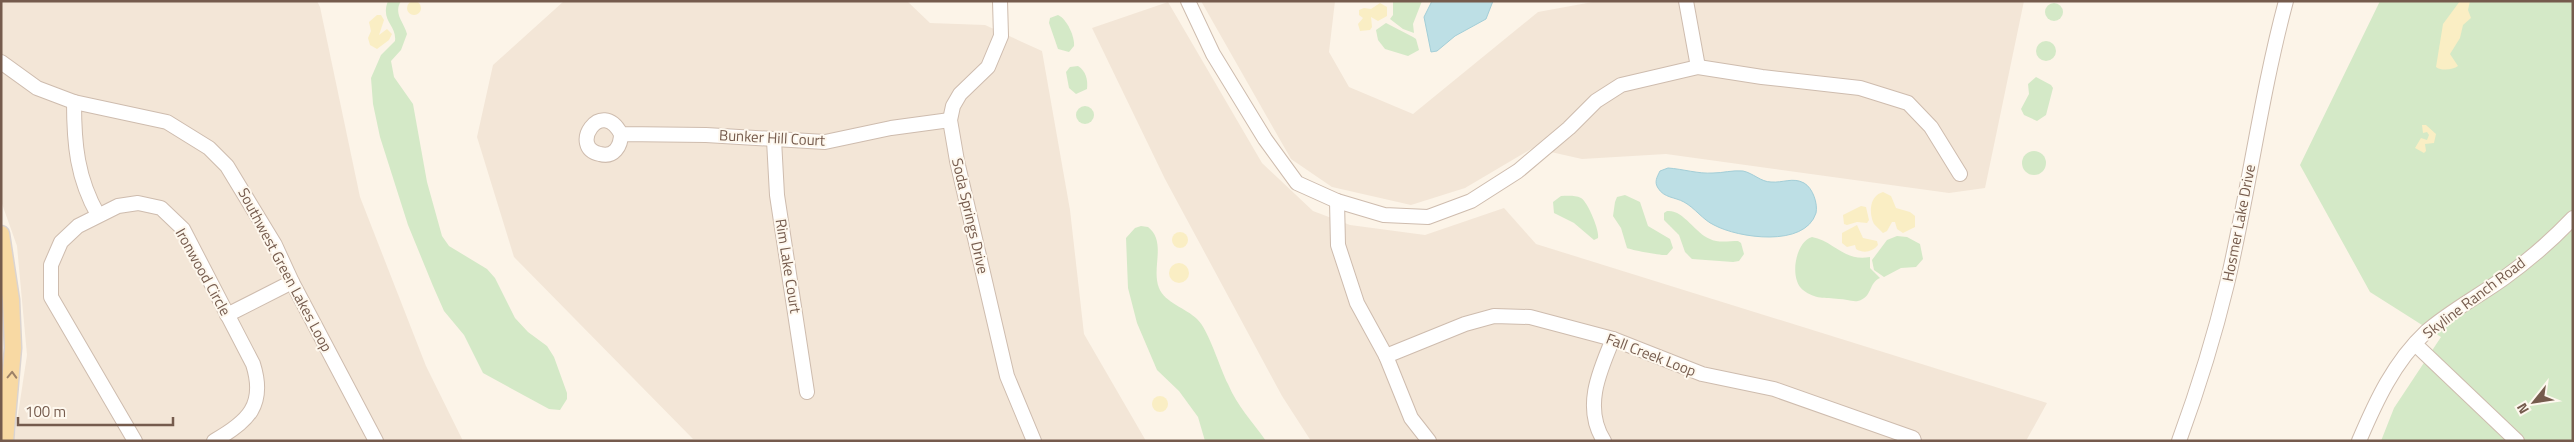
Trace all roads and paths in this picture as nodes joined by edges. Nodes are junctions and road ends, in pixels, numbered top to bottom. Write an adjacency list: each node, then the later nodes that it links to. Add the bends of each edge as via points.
1 (1000, 1): 8 (street, Soda Springs Drive, via 1001,36 988,67 960,94)
2 (1188, 1): 12 (street, via 1213,54 1297,183)
3 (1686, 1): 6 (street)
4 (2286, 1): 30 (street, Hosmer Lake Drive, via 2259,118 2227,284 2205,369)
5 (1, 62): 7 (street, Southwest Green Lakes Loop, via 37,88)
6 (1698, 67): 11 (street, via 1860,88 1908,103 1932,127); 12 (street, via 1621,85 1596,101 1518,171 1471,201 1428,217 1384,215)
7 (74, 102): 13 (street, via 78,167 87,196); 16 (street, Southwest Green Lakes Loop, via 167,122 209,148 227,166 275,245)
8 (950, 120): 10 (street, Bunker Hill Court, via 826,142); 26 (street, Soda Springs Drive, via 1007,376)
9 (621, 134): 10 (street, Bunker Hill Court)
10 (774, 140): 21 (street, Rim Lake Court, via 777,195)
11 (1960, 174)
12 (1337, 201): 20 (street, via 1338,245 1357,304)
13 (98, 215): 17 (street, Ironwood Circle, via 118,206 138,203 161,208 183,230); 23 (street, Ironwood Circle, via 78,226 61,242 51,265 51,296)
14 (2573, 218): 19 (street, Skyline Ranch Road, via 2506,277 2438,322)
15 (1, 234): 22 (main road, one-way to 15, via 12,348 11,300)
16 (292, 282): 17 (street); 25 (street, Southwest Green Lakes Loop)
17 (227, 315): 24 (street, Ironwood Circle, via 253,364 258,379 258,397 238,427)
18 (1613, 339): 20 (street, Fall Creek Loop, via 1530,317 1494,316 1465,324); 28 (street, via 1597,376 1593,410); 29 (street, Fall Creek Loop, via 1702,374 1774,389)
19 (2415, 344): 31 (street, Skyline Ranch Road, via 2399,362 2381,392); 32 (street)
20 (1386, 356): 27 (street, via 1411,418)
21 (807, 392)
22 (6, 441)
23 (135, 441)
24 (214, 441)
25 (376, 441)
26 (1034, 441)
27 (1429, 441)
28 (1604, 441)
29 (1914, 441)
30 (2179, 441)
31 (2359, 441)
32 (2517, 441)

